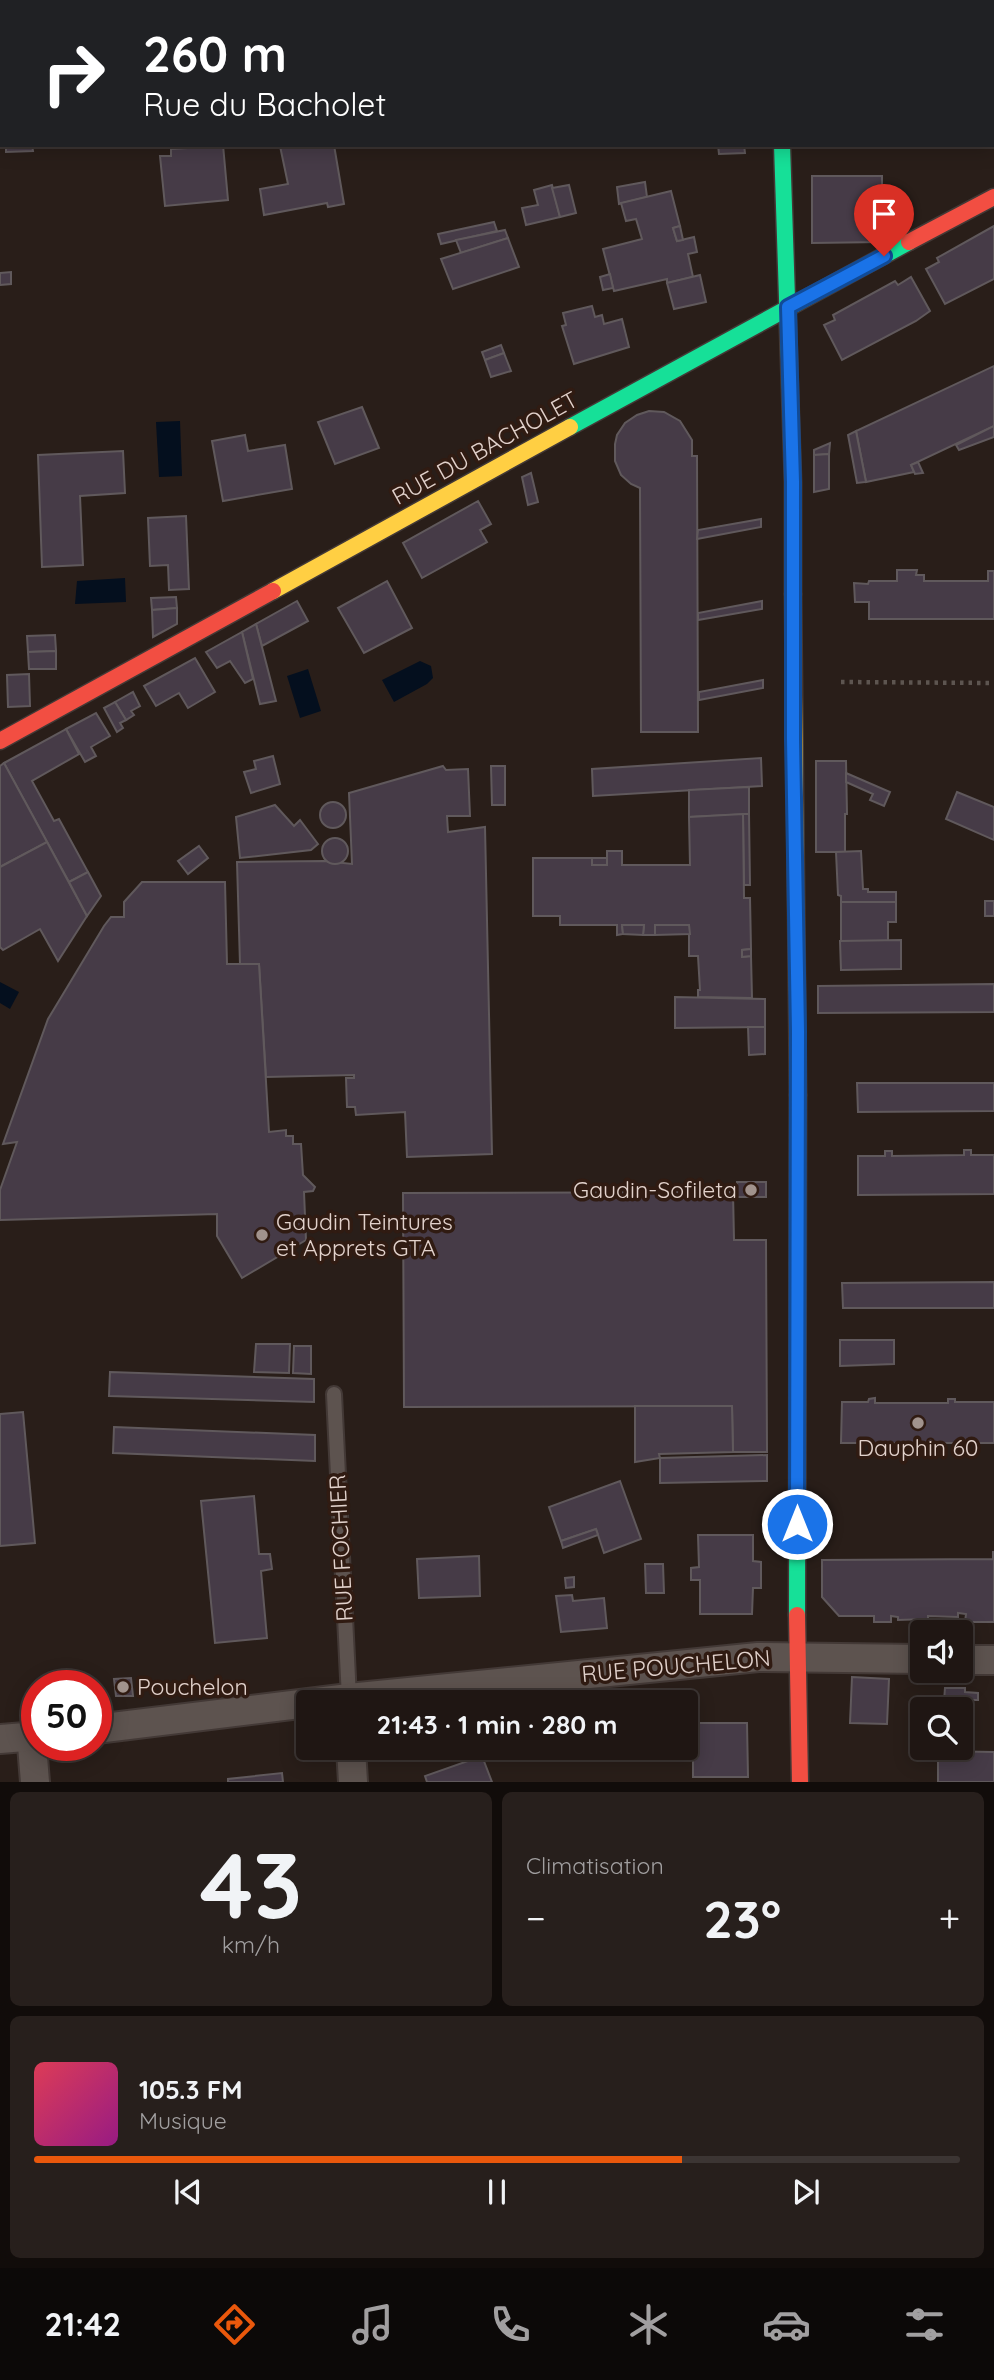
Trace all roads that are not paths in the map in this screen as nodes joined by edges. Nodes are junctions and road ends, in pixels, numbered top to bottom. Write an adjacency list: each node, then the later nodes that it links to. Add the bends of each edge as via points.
1 (782, 147): 3 (main road)
2 (994, 198): 3 (main road, RUE DU BACHOLET)
3 (788, 307): 4 (main road, RUE DU BACHOLET); 6 (main road, via 798,1031)
4 (0, 741)
5 (334, 1394): 10 (lane, RUE FOCHIER)
6 (797, 1657): 7 (street, RUE POUCHELON); 11 (street, RUE POUCHELON, via 758,1657); 20 (main road)
7 (910, 1659)
8 (973, 1660): 9 (street)
9 (994, 1660)
10 (349, 1690)
11 (444, 1690)
12 (296, 1706): 13 (street, RUE POUCHELON)
13 (112, 1727)
14 (21, 1738): 15 (street)
15 (0, 1739)
16 (352, 1760): 19 (street)
17 (33, 1761): 18 (street)
18 (34, 1782)
19 (353, 1782)
20 (800, 1782)

